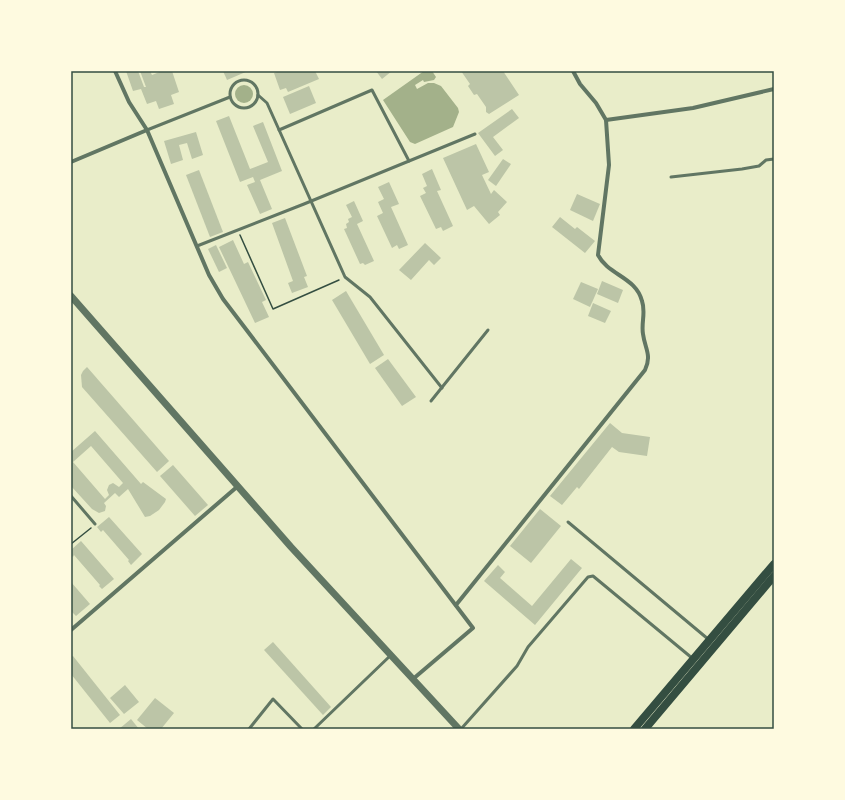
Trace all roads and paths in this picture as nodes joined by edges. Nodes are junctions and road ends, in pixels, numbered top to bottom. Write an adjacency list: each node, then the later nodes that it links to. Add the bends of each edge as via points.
1 (116, 71): 7 (street, via 129,102)
2 (573, 71): 6 (street)
3 (774, 89): 6 (street, via 693,108)
4 (258, 94): 5 (lane, via 254,105 244,109 238,108); 5 (lane, via 254,84 244,80 234,84); 8 (lane, via 267,103)
5 (230, 97): 7 (lane)
6 (606, 120): 29 (street, via 609,165 598,255 604,264 632,283 639,293 644,309 642,326 649,353 647,366)
7 (147, 130): 12 (street); 16 (street)
8 (279, 130): 11 (lane, via 372,90); 14 (lane)
9 (475, 134): 11 (lane)
10 (774, 159): 13 (lane, via 766,160 759,166 742,169)
11 (408, 161): 14 (lane)
12 (71, 162)
13 (671, 177)
14 (311, 201): 15 (lane); 17 (lane)
15 (238, 230): 16 (lane); 17 (path, via 273,309)
16 (197, 246): 29 (street, via 209,275 228,305)
17 (345, 277): 20 (lane, via 370,297)
18 (71, 296): 22 (street)
19 (488, 330): 20 (lane)
20 (442, 388): 21 (lane)
21 (431, 400)
22 (238, 486): 30 (street); 32 (street)
23 (71, 496): 25 (lane)
24 (568, 522): 31 (lane)
25 (95, 524): 26 (path)
26 (71, 544)
27 (774, 564): 31 (main road)
28 (774, 576): 40 (main road)
29 (456, 605): 34 (street, via 473,628)
30 (71, 630)
31 (709, 641): 33 (main road)
32 (391, 655): 34 (street); 37 (lane)
33 (693, 660): 38 (lane, via 593,576 588,577 528,647 517,666); 39 (main road)
34 (413, 679): 38 (street)
35 (248, 729): 36 (lane, via 273,699)
36 (302, 729)
37 (314, 729)
38 (460, 729)
39 (634, 729)
40 (645, 729)

